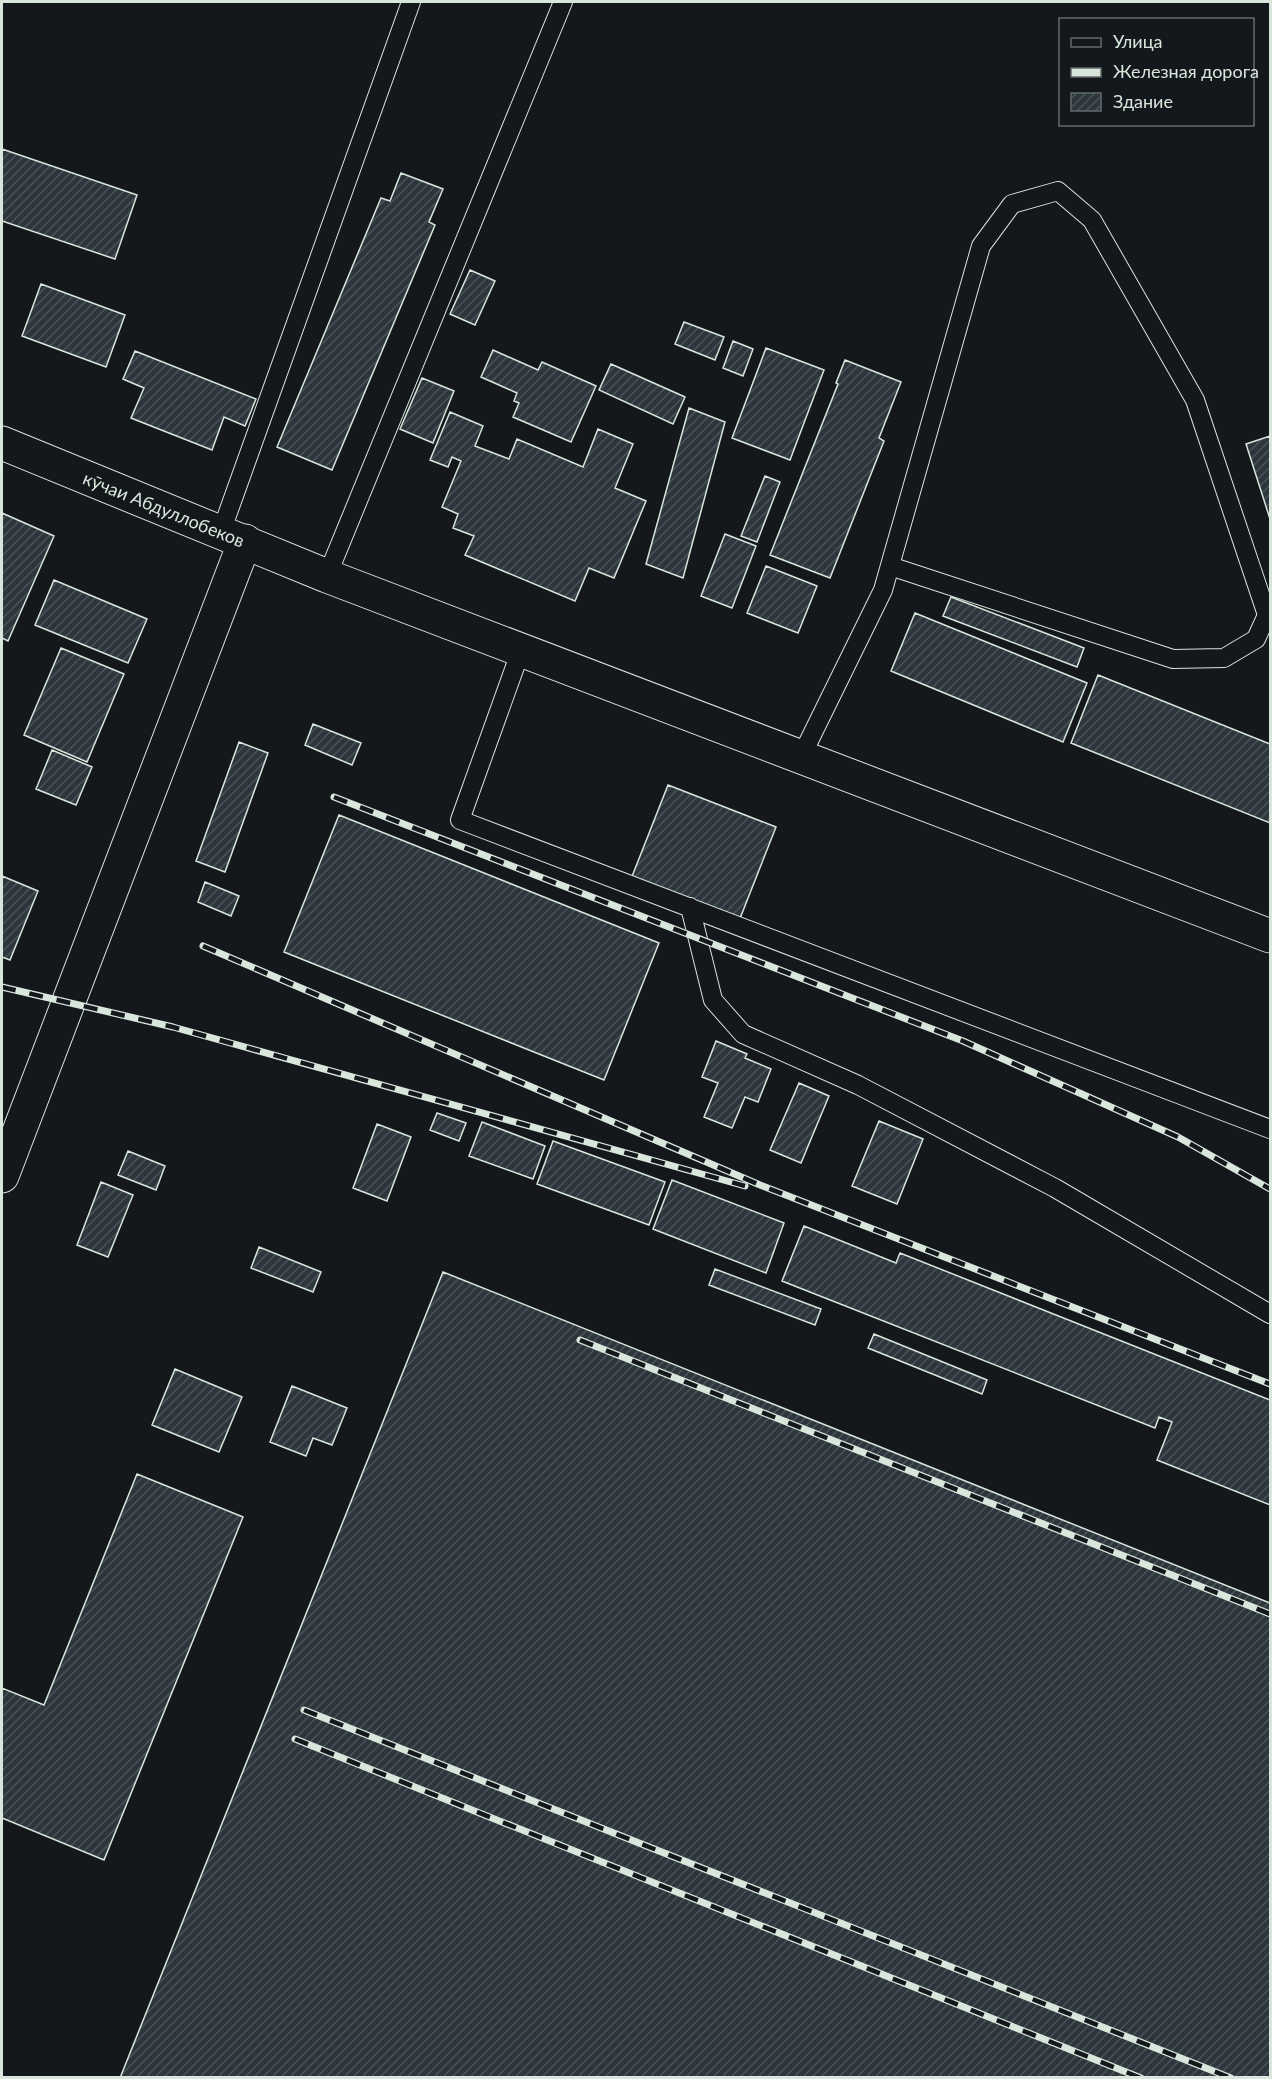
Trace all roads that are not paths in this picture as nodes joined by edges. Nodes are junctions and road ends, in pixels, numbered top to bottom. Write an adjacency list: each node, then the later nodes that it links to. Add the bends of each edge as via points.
1 (411, 2): 4 (lane)
2 (563, 2): 6 (lane)
3 (2, 443): 4 (street, кӯчаи Абдуллобеков)
4 (233, 537): 6 (street, кӯчаи Абдуллобеков); 12 (street)
5 (890, 566): 5 (lane, via 981,246 1012,204 1058,191 1092,220 1195,400 1267,615 1256,639 1224,658 1173,658); 8 (lane, via 883,590)
6 (327, 576): 7 (street, кӯчаи Абдуллобеков)
7 (521, 650): 8 (street, кӯчаи Абдуллобеков); 9 (lane, via 460,820)
8 (801, 757): 10 (street, кӯчаи Абдуллобеков)
9 (690, 907): 11 (lane); 13 (lane, via 713,1000 743,1034 858,1085 1055,1188)
10 (1270, 936)
11 (1270, 1129)
12 (2, 1176)
13 (1270, 1314)

